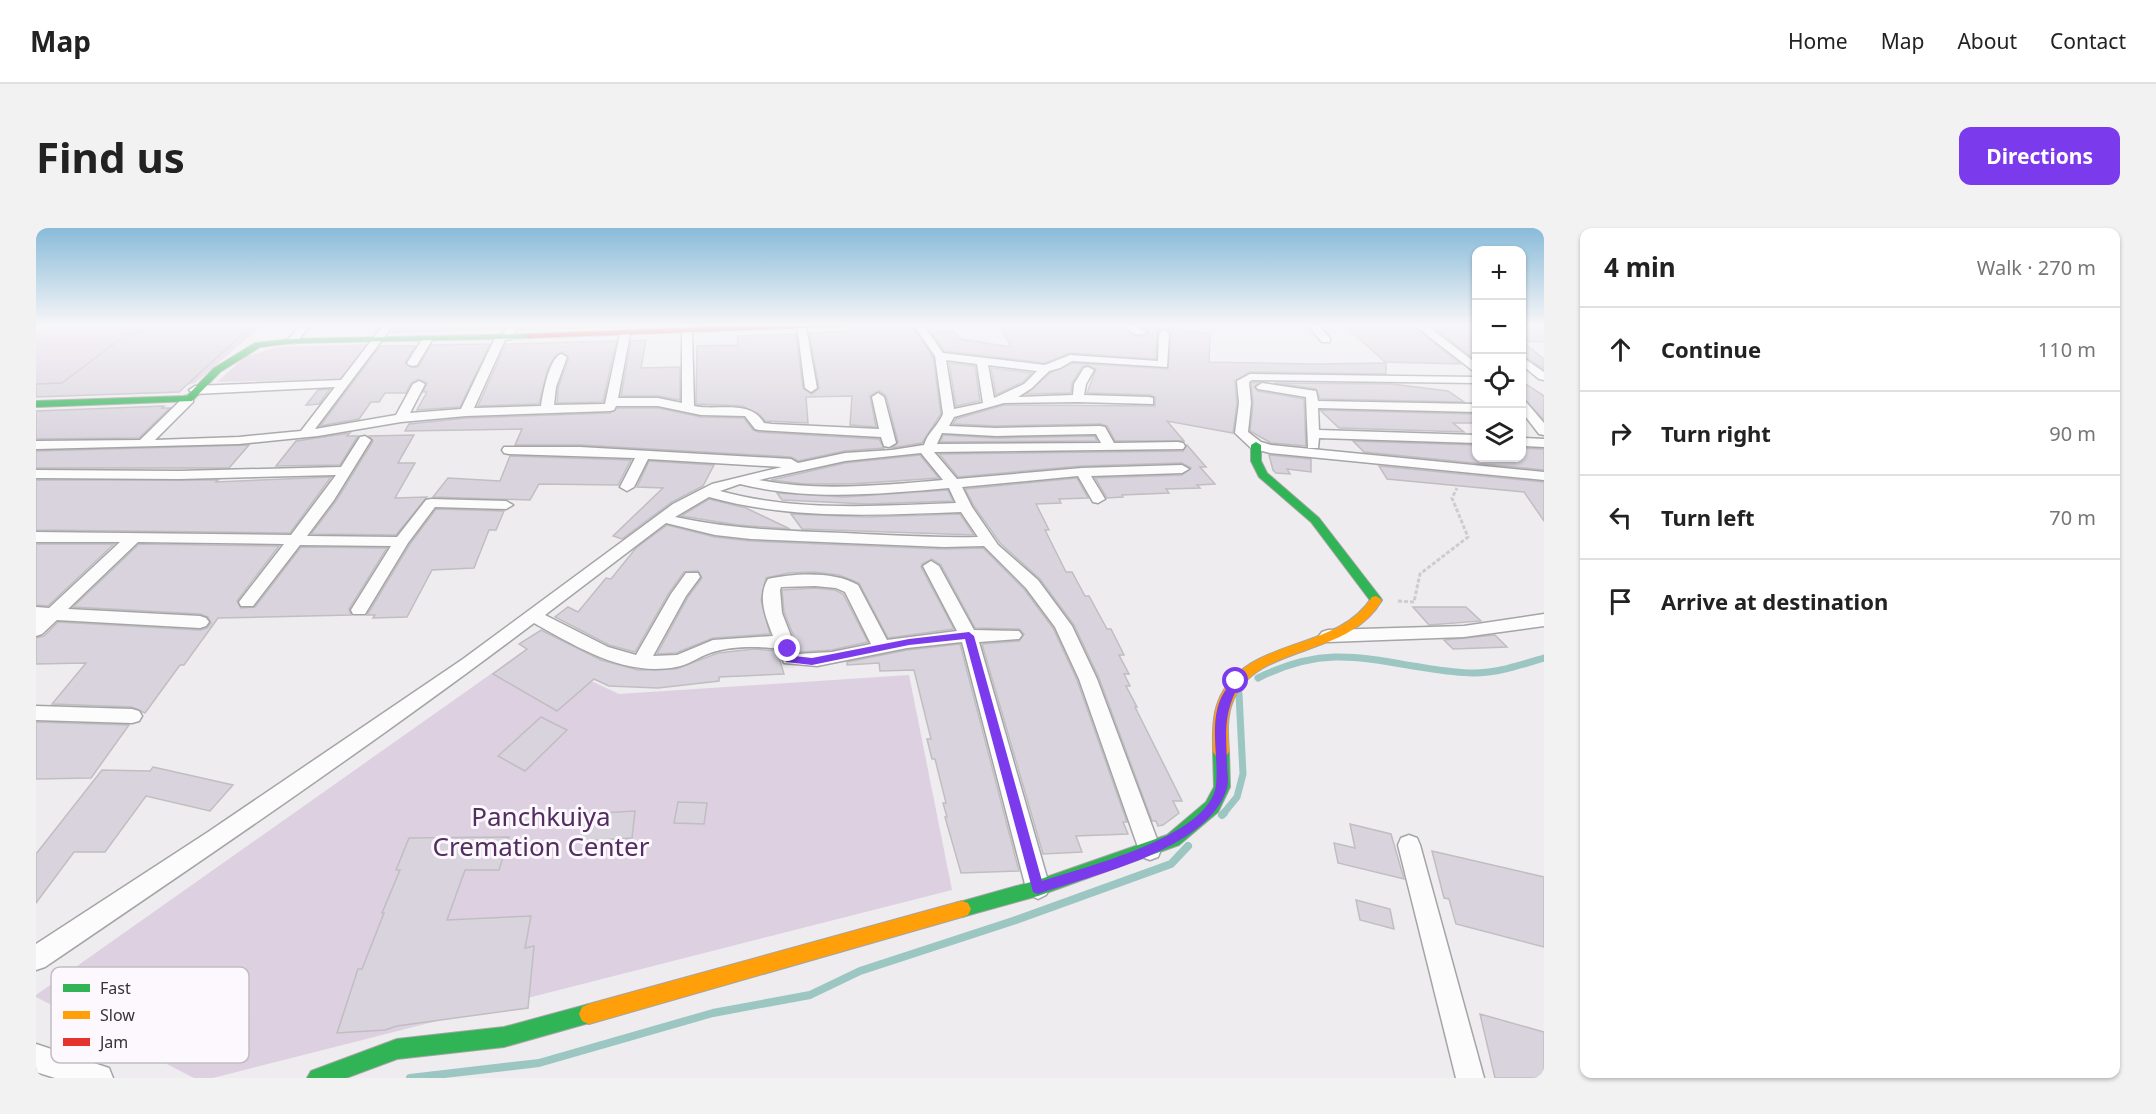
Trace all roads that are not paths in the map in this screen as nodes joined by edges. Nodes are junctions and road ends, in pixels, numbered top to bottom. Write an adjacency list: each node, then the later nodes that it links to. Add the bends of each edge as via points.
1 (227, 364): 24 (street)
2 (358, 364): 20 (street)
3 (491, 364): 36 (street)
4 (559, 364): 34 (street)
5 (617, 364): 29 (street)
6 (689, 364): 32 (street)
7 (807, 364): 23 (street)
8 (941, 364): 37 (street)
9 (982, 364): 30 (street)
10 (1005, 364): 15 (street)
11 (1058, 364): 15 (street)
12 (1158, 364): 13 (street)
13 (1163, 364): 16 (street, via 1163,375)
14 (1526, 364): 17 (street)
15 (1050, 367): 16 (street); 30 (street, via 1025,388)
16 (1088, 370): 26 (street)
17 (1543, 377)
18 (1311, 378): 19 (street); 22 (street, via 1250,377 1243,381); 27 (street)
19 (1472, 380)
20 (342, 383): 24 (street); 43 (street)
21 (419, 384): 38 (street)
22 (1243, 386): 27 (street); 52 (street, via 1245,403 1240,433)
23 (811, 388)
24 (192, 394): 31 (street); 50 (street)
25 (878, 397): 42 (street)
26 (1077, 398): 28 (street); 30 (street); 39 (street)
27 (1312, 399): 33 (street); 44 (street)
28 (1149, 401)
29 (611, 402): 32 (street, via 658,402); 34 (street, via 610,407)
30 (993, 402): 37 (street)
31 (36, 404)
32 (688, 408): 42 (street, via 747,412 759,426 772,428)
33 (1472, 408)
34 (547, 410): 36 (street)
35 (1526, 411): 41 (street)
36 (466, 412): 38 (street)
37 (949, 414): 40 (street)
38 (401, 418): 43 (street)
39 (1094, 421): 40 (street, via 996,432); 54 (street)
40 (938, 429): 55 (street)
41 (1544, 431)
42 (887, 433): 58 (street)
43 (305, 434): 50 (street)
44 (1314, 434): 45 (street); 57 (street)
45 (1334, 435): 46 (street); 60 (street)
46 (1472, 439)
47 (365, 440): 63 (street)
48 (1526, 442): 49 (street)
49 (1544, 443)
50 (144, 444): 51 (street)
51 (36, 445)
52 (1256, 445): 57 (street); 92 (street, via 1254,455 1263,475 1315,520 1376,600 1365,616)
53 (1178, 446): 54 (street)
54 (1110, 447): 55 (street)
55 (926, 448): 58 (street); 68 (street)
56 (509, 450): 59 (street)
57 (1312, 453): 60 (street)
58 (892, 454): 61 (street)
59 (643, 455): 61 (street); 69 (street)
60 (1347, 457): 66 (street)
61 (807, 464): 67 (street)
62 (1182, 469): 64 (street)
63 (343, 471): 65 (street); 77 (street, via 327,500)
64 (1082, 472): 68 (street); 71 (street)
65 (36, 474)
66 (1544, 476)
67 (738, 480): 68 (street, via 784,489); 70 (street)
68 (954, 484): 73 (street)
69 (627, 487)
70 (707, 492): 73 (street, via 795,507); 74 (street)
71 (1098, 498)
72 (506, 505): 79 (street, via 431,503)
73 (965, 507): 78 (street)
74 (661, 518): 78 (street, via 751,534); 86 (street)
75 (36, 537): 76 (street)
76 (134, 537): 77 (street); 84 (street)
77 (295, 540): 79 (street); 82 (street)
78 (989, 541): 99 (street, via 1032,584 1063,626 1088,679)
79 (401, 542): 83 (street)
80 (931, 566): 91 (street)
81 (692, 577): 95 (street)
82 (247, 602)
83 (359, 610)
84 (55, 612): 85 (street); 88 (street); 89 (street)
85 (36, 613)
86 (534, 616): 95 (street, via 594,648); 101 (street, via 216,839)
87 (1544, 620): 92 (street, via 1445,634)
88 (200, 622)
89 (36, 630)
90 (1013, 635): 91 (street)
91 (969, 636): 94 (street); 100 (street)
92 (1325, 636): 99 (street, via 1258,665 1236,681 1225,700 1221,719 1222,787 1212,807 1173,840)
93 (784, 643): 94 (street, via 790,659 801,662); 94 (street, via 774,615 774,583 829,582 845,583 852,589); 95 (street, via 705,648 680,661)
94 (881, 647)
95 (641, 662)
96 (36, 713): 97 (street)
97 (132, 716)
98 (1408, 845): 107 (street)
99 (1150, 850): 100 (street)
100 (1038, 888): 106 (street, via 504,1037 397,1049)
101 (36, 958)
102 (36, 1058): 103 (street)
103 (51, 1063)
104 (52, 1063): 105 (street)
105 (99, 1078)
106 (318, 1078)
107 (1470, 1078)

